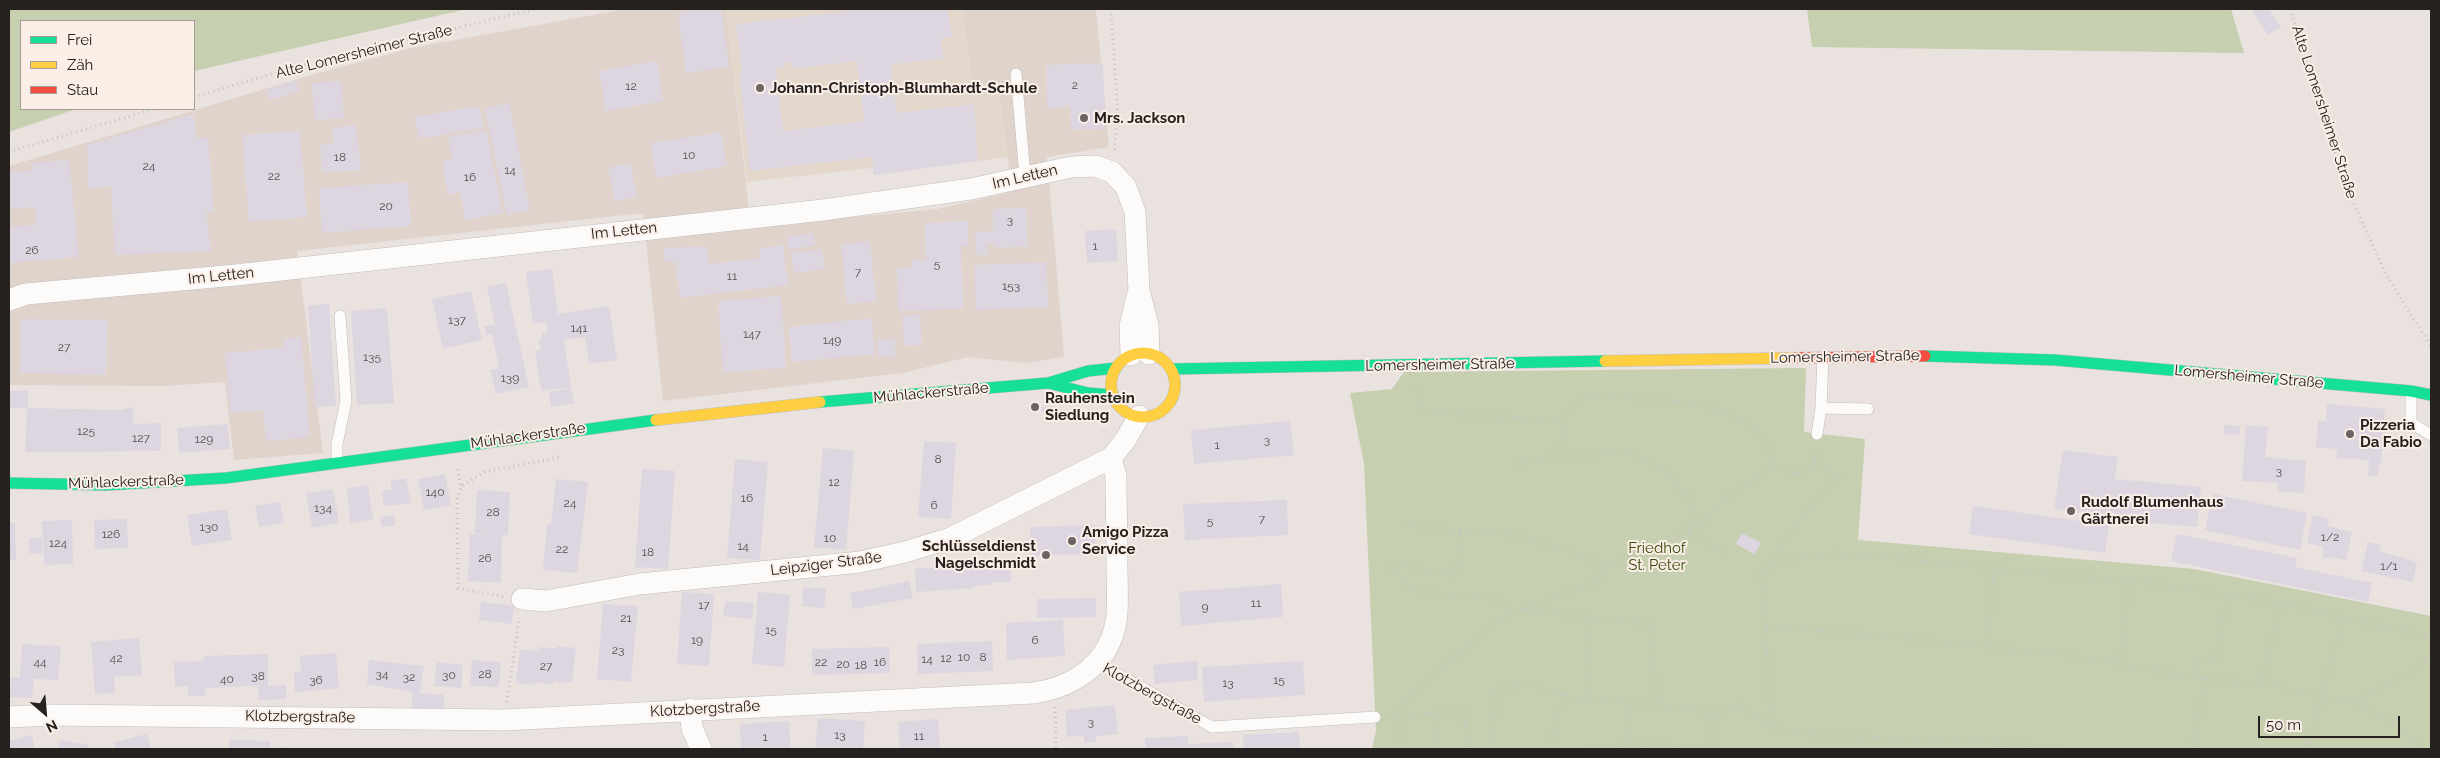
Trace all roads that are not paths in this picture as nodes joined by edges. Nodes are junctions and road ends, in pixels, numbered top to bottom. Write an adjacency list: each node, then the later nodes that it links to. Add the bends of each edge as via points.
1 (1016, 74): 2 (lane)
2 (1025, 176): 3 (street, Im Letten, via 971,189 823,210 236,275 26,294); 6 (street, Im Letten, via 1095,166 1112,172 1126,187 1135,212 1139,290 1148,325)
3 (9, 300)
4 (340, 316): 22 (lane, via 346,401 337,444)
5 (1823, 357): 8 (street, Lomersheimer Straße); 12 (street, Lomersheimer Straße, via 2055,360); 16 (lane)
6 (1132, 359): 7 (street, via 1165,362); 10 (street, Mühlackerstraße); 14 (street, via 1112,376)
7 (1171, 368): 8 (street, Lomersheimer Straße); 13 (street)
8 (1257, 368): 9 (street, Lomersheimer Straße)
9 (1214, 381)
10 (1048, 383): 14 (street, Mühlackerstraße, via 1088,393); 22 (street, Mühlackerstraße, via 608,425)
11 (1189, 389): 13 (street)
12 (2411, 391): 15 (street, Lomersheimer Straße); 20 (lane, via 2411,423)
13 (1174, 394): 18 (street, via 1156,414)
14 (1113, 395): 18 (street, via 1122,410)
15 (2431, 395)
16 (1821, 408): 17 (lane); 19 (lane)
17 (1868, 409)
18 (1139, 416): 21 (street)
19 (1817, 434)
20 (2431, 435)
21 (1111, 458): 24 (street, Leipziger Straße, via 951,538 905,552 860,562 640,584 546,602); 25 (street, via 1116,476 1117,615 1110,644)
22 (338, 462): 23 (street, Mühlackerstraße, via 226,478 106,485)
23 (9, 483)
24 (522, 599)
25 (1096, 662): 26 (street, Klotzbergstraße, via 1079,678 1055,690 1033,693); 28 (lane, Klotzbergstraße, via 1212,727)
26 (690, 709): 27 (street, Klotzbergstraße, via 504,720); 29 (street, via 692,728)
27 (9, 717)
28 (1375, 717)
29 (701, 749)

